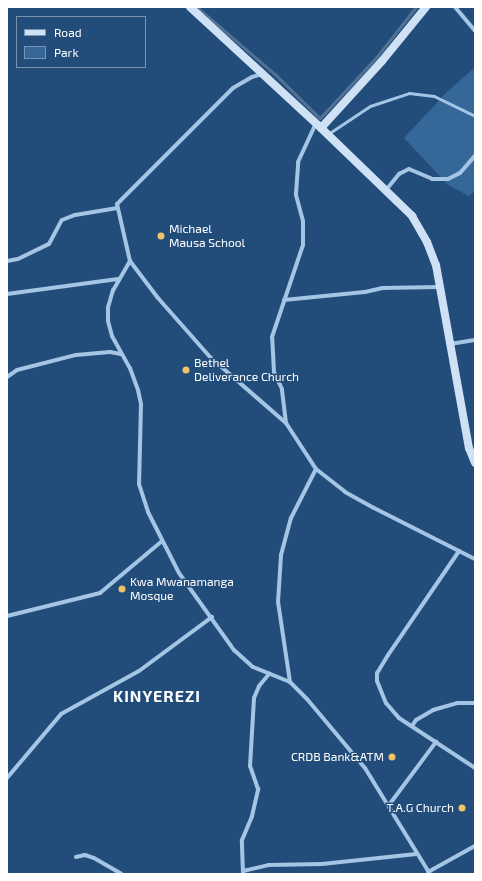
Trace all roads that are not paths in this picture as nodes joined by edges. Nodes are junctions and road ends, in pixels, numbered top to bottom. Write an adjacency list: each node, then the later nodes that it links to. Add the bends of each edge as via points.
1 (190, 7): 5 (street)
2 (426, 7): 7 (street, via 382,61)
3 (455, 7): 4 (street)
4 (475, 31)
5 (262, 74): 7 (street); 11 (street, via 233,88 172,152 133,185)
6 (475, 116): 8 (lane, via 434,96 409,94 370,106)
7 (319, 125): 8 (street); 17 (street, via 298,162 296,194 303,221 303,245)
8 (328, 134): 10 (street)
9 (475, 156): 10 (street, via 460,173 448,179 432,179 409,169 399,174)
10 (386, 190): 15 (street, via 412,216 427,242)
11 (117, 208): 12 (street, via 75,215 62,220 49,244 18,259); 13 (street)
12 (7, 261)
13 (130, 261): 14 (street); 22 (street, via 158,298 210,357)
14 (118, 279): 16 (street); 20 (street, via 108,314 112,336)
15 (439, 287): 17 (street, via 383,288); 19 (street)
16 (7, 294)
17 (284, 300): 22 (street, via 272,337 274,372 282,389)
18 (475, 340): 19 (street)
19 (449, 344): 23 (street, via 469,448)
20 (121, 354): 21 (street, via 110,352 76,355 17,370); 25 (street, via 130,368 141,404 139,484 142,497)
21 (7, 377)
22 (286, 423): 24 (street)
23 (475, 463)
24 (316, 469): 26 (street, via 345,492); 31 (street, via 291,518 281,555 278,602)
25 (162, 540): 28 (street, via 100,593); 29 (street, via 180,573)
26 (459, 551): 27 (street); 33 (street, via 377,674 378,686 386,703 399,718)
27 (475, 558)
28 (7, 616)
29 (212, 617): 30 (street, via 234,650 253,666); 36 (street, via 140,671 61,714)
30 (269, 674): 31 (street); 41 (street, via 259,686 254,698 250,766 258,789 252,816 242,840)
31 (290, 682): 37 (street, via 365,768)
32 (475, 703): 33 (street, via 457,703 434,710 416,720)
33 (412, 726): 34 (street)
34 (436, 742): 35 (street); 37 (street)
35 (475, 768)
36 (7, 778)
37 (389, 805): 39 (street)
38 (475, 846): 42 (street)
39 (416, 854): 41 (street, via 322,864 268,865); 42 (street)
40 (76, 857): 43 (street, via 85,855 94,858)
41 (243, 872)
42 (429, 873)
43 (122, 874)

